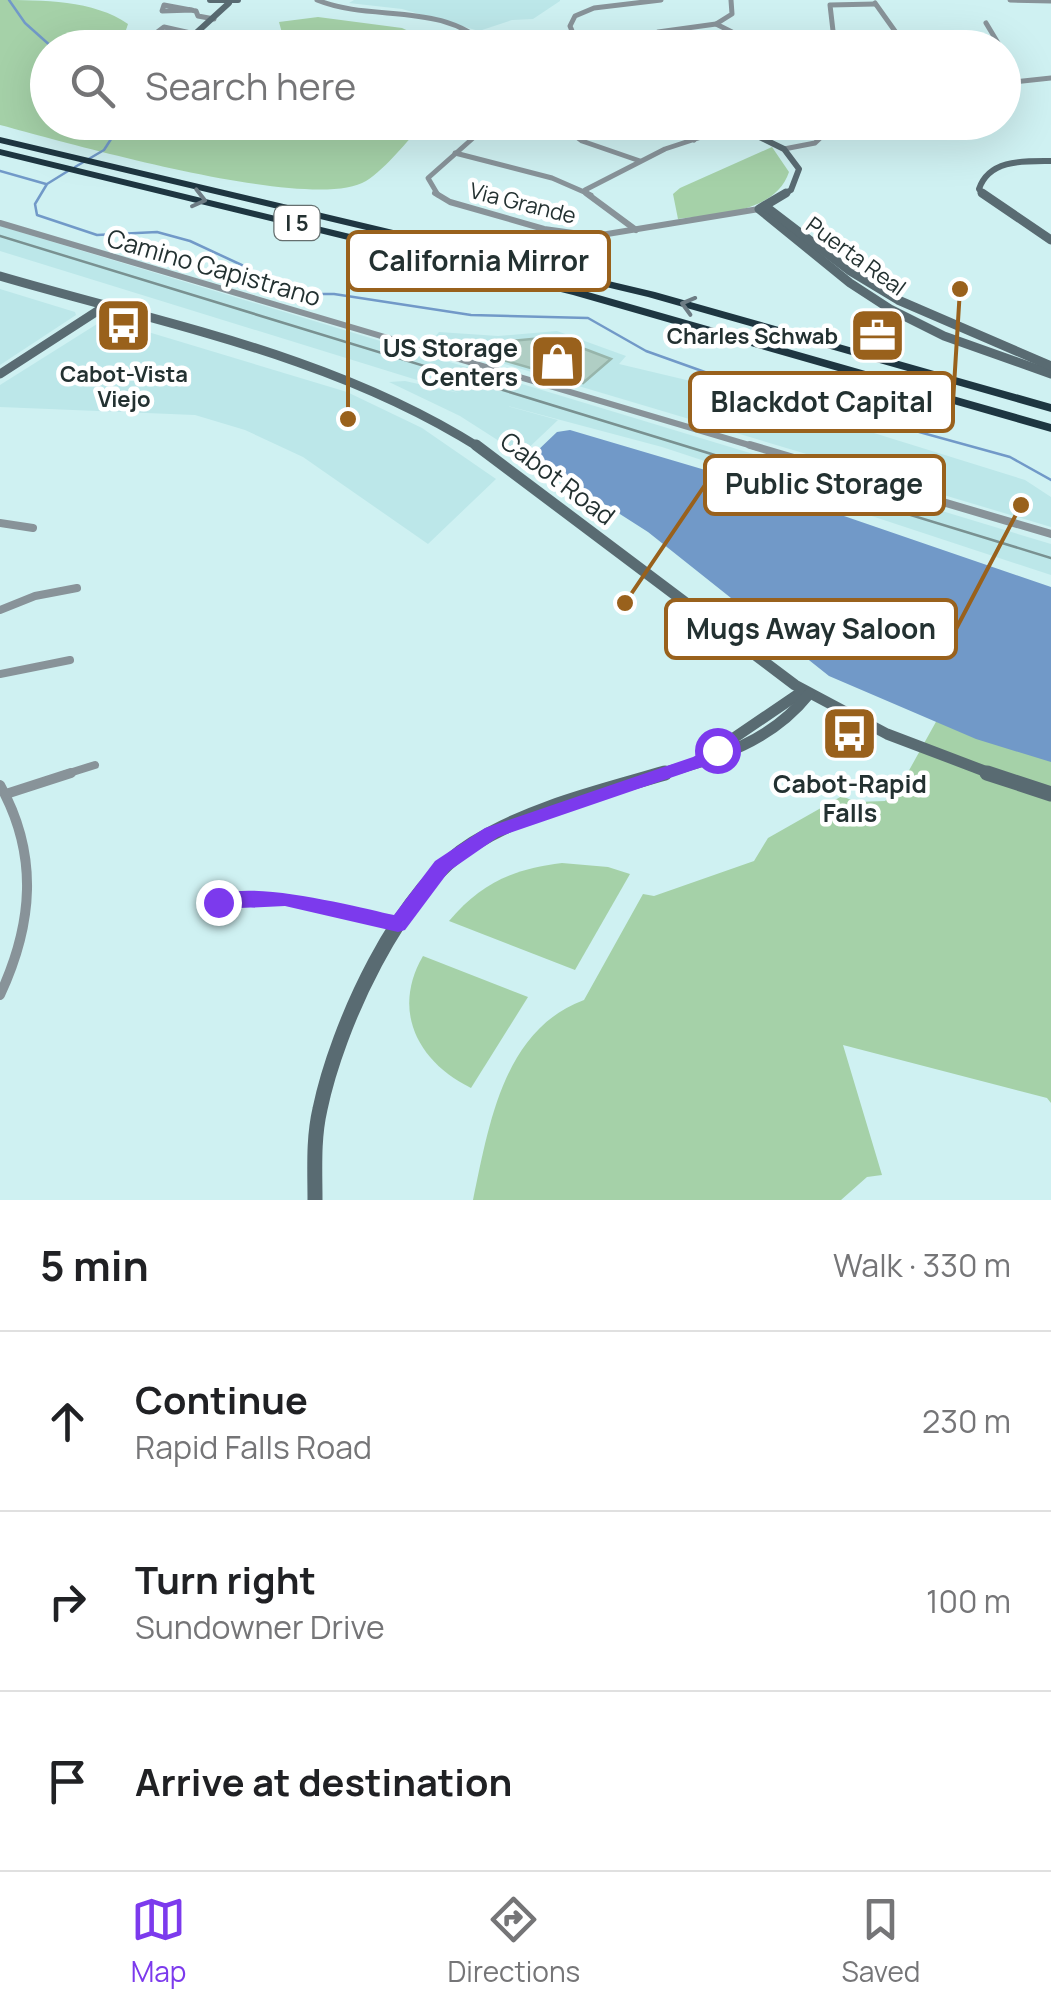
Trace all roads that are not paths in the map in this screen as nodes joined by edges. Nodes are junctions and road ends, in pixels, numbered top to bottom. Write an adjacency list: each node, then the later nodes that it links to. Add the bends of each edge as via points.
1 (210, 0): 7 (street)
2 (661, 0): 15 (street, via 594,8 575,16)
3 (731, 0): 12 (street, via 732,14)
4 (1010, 0): 6 (street)
5 (318, 1): 14 (street, via 397,10)
6 (1051, 1)
7 (234, 2): 10 (street)
8 (874, 2): 18 (street, via 830,5); 19 (street)
9 (192, 10): 9 (street, via 186,11 162,11 169,4); 10 (street)
10 (215, 18): 13 (street)
11 (986, 23): 20 (street)
12 (716, 24): 16 (street); 17 (street)
13 (201, 30)
14 (467, 30)
15 (572, 30)
16 (661, 30)
17 (728, 30)
18 (832, 30)
19 (894, 30)
20 (990, 30)
21 (1051, 78): 22 (street)
22 (1021, 81)
23 (0, 136): 44 (highway, I 5, one-way to 23, via 651,294)
24 (466, 140): 31 (street, Via Grande)
25 (581, 140): 32 (street)
26 (694, 140): 32 (street)
27 (768, 140): 29 (street)
28 (826, 140): 29 (street)
29 (784, 150): 35 (street, Puerta Real, via 799,169 796,178 791,190)
30 (0, 152): 45 (highway, I 5, one-way to 45, via 640,309)
31 (455, 153): 34 (street); 37 (street, Via Grande, via 428,178 450,202 568,235)
32 (640, 161): 34 (street)
33 (1051, 161): 38 (street, via 990,170 979,189)
34 (585, 190): 37 (street, via 618,209)
35 (762, 208): 37 (street, Via Grande); 41 (street, Puerta Real, via 790,218 842,266 896,301); 43 (street, Puerta Real, via 890,309)
36 (0, 223): 48 (street, Camino Capistrano)
37 (636, 230)
38 (1051, 240)
39 (0, 276): 40 (street, Cabot Road)
40 (102, 308): 42 (street); 53 (street, Cabot Road, via 320,369 424,414 484,449)
41 (1051, 366)
42 (0, 374)
43 (1051, 374)
44 (1051, 408)
45 (1051, 428)
46 (0, 523): 47 (street)
47 (33, 528)
48 (1051, 534)
49 (77, 588): 50 (street)
50 (0, 610)
51 (70, 660): 52 (street)
52 (0, 674)
53 (809, 694): 56 (street, Cabot Road, via 894,739); 58 (street, via 797,694 699,762 492,832 442,866)
54 (94, 765): 55 (street)
55 (3, 790): 59 (street, via 19,822 30,900)
56 (1051, 794)
57 (218, 902): 58 (street, via 285,899)
58 (398, 924): 60 (street, via 325,1090)
59 (0, 995)
60 (315, 1200)

